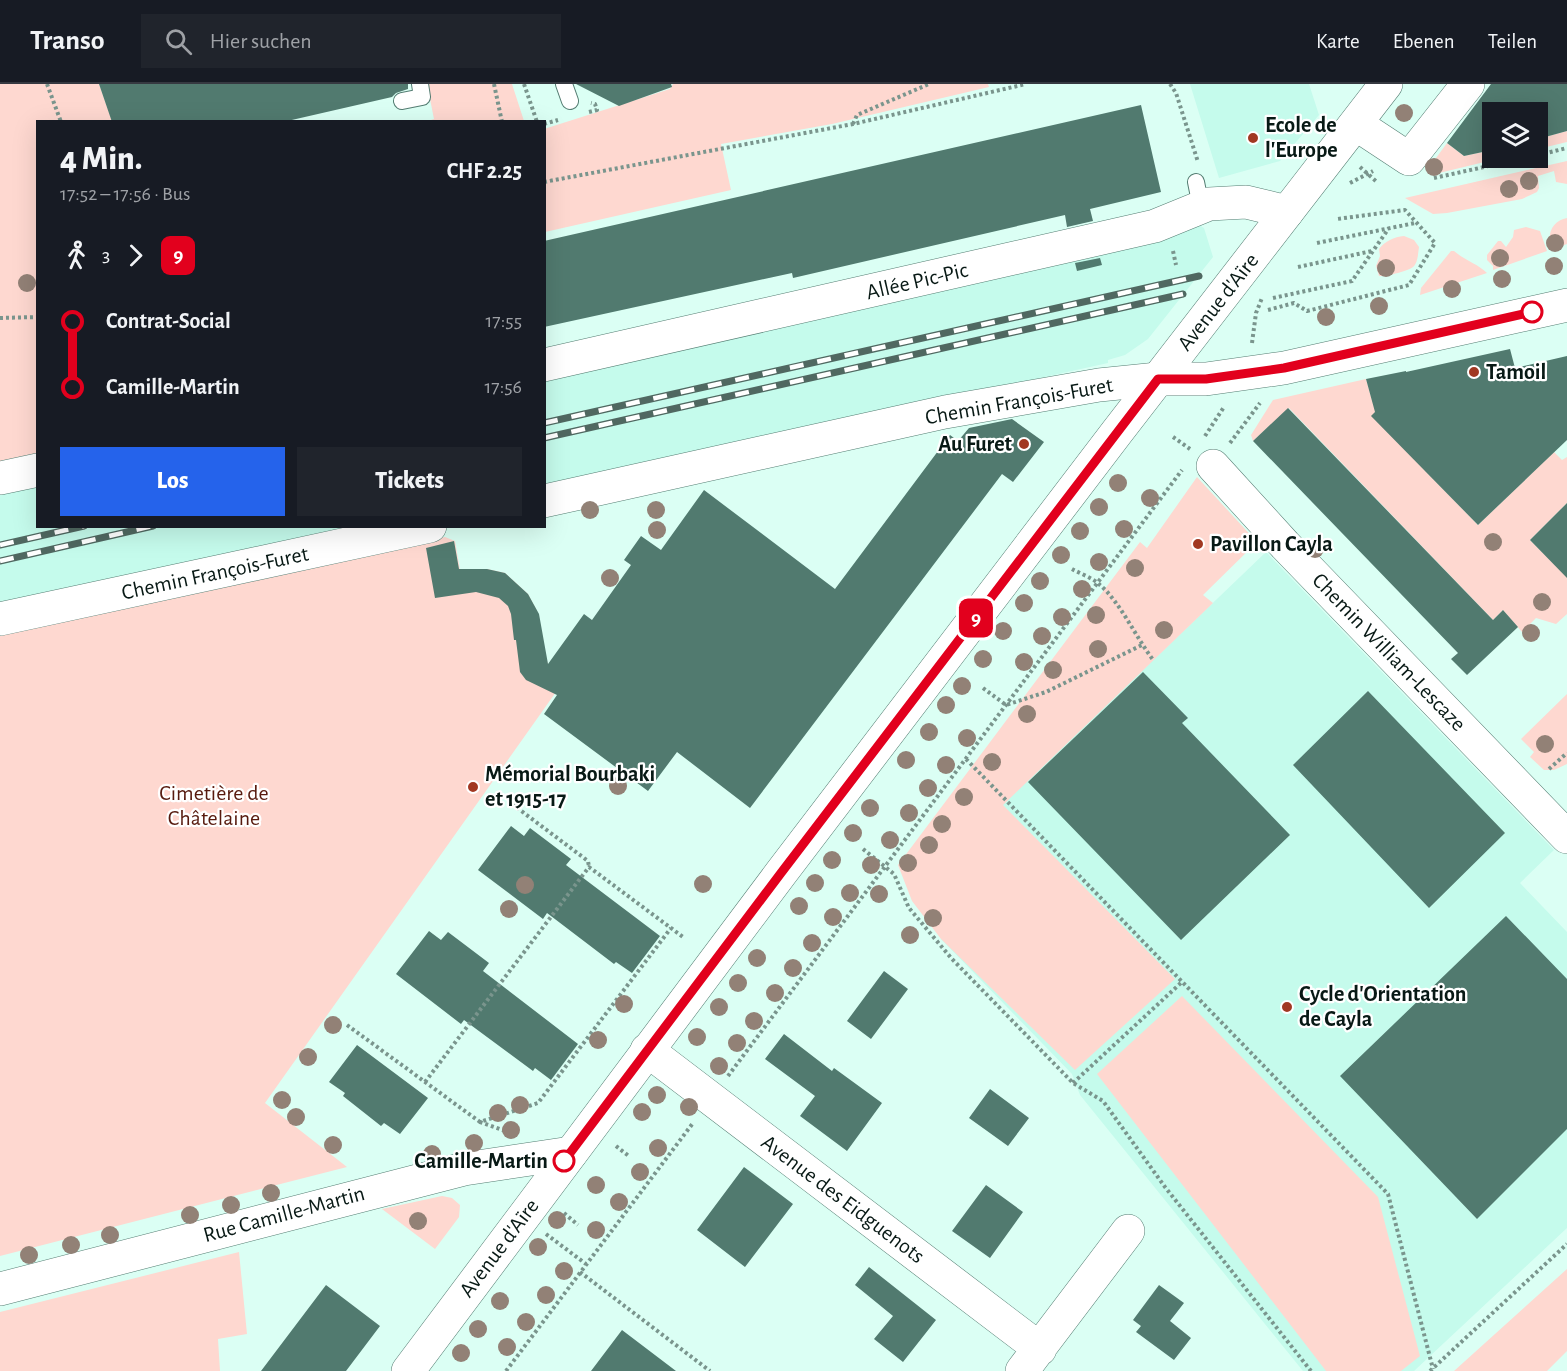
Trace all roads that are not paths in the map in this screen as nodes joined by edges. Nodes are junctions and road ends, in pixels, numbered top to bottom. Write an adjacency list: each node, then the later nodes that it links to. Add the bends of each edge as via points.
1 (420, 84): 5 (lane, via 422,97)
2 (564, 84): 6 (lane)
3 (1386, 84): 7 (street, Avenue d'Aïre)
4 (1468, 84): 7 (street, via 1409,159)
5 (402, 101)
6 (570, 101)
7 (1356, 124): 8 (street, Avenue d'Aïre)
8 (1287, 212): 10 (street, Allée Pic-Pic, via 1246,202 1209,204 1199,185 1169,222 1155,226); 11 (street, Avenue d'Aïre)
9 (1567, 304): 11 (street, Chemin François-Furet, via 1284,368 1254,386 1206,379)
10 (546, 365)
11 (1158, 379): 15 (street, Chemin François-Furet, via 1099,385 945,412); 19 (street, Avenue d'Aïre)
12 (1201, 457): 18 (street, Chemin William-Lescaze)
13 (36, 470): 14 (street)
14 (0, 478)
15 (546, 501)
16 (421, 528): 17 (street, Chemin François-Furet)
17 (0, 618)
18 (1567, 837)
19 (647, 1050): 20 (street, Avenue d'Aïre); 23 (street, Avenue des Eidguenots)
20 (571, 1153): 22 (street, Rue Camille-Martin, via 464,1169); 24 (street, Avenue d'Aïre)
21 (1128, 1231): 23 (street, Avenue des Eidguenots)
22 (0, 1289)
23 (1031, 1360)
24 (408, 1371)

